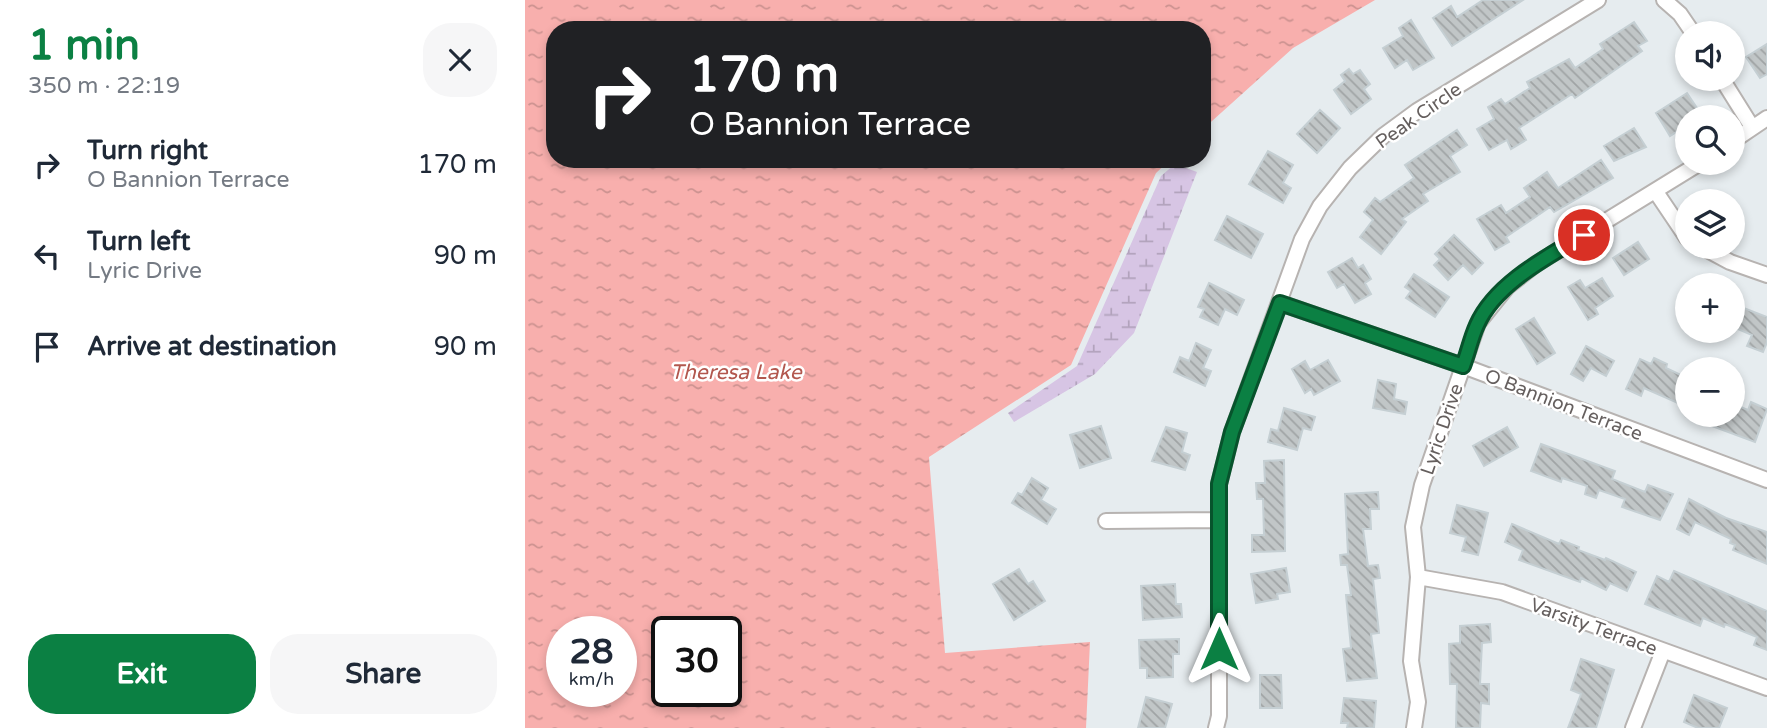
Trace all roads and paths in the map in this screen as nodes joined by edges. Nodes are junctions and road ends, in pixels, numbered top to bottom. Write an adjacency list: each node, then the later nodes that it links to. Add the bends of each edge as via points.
1 (1598, 0): 13 (street, Peak Circle, via 1383,136 1320,206 1302,239)
2 (1664, 0): 3 (street)
3 (1685, 21)
4 (1729, 91): 6 (street)
5 (1767, 118): 6 (street)
6 (1752, 127): 7 (street)
7 (1745, 132)
8 (1681, 175): 9 (street, Lyric Drive)
9 (1656, 192): 10 (street); 14 (street, Lyric Drive, via 1536,264 1507,287 1478,323)
10 (1675, 220)
11 (1724, 259): 12 (street)
12 (1767, 275)
13 (1280, 303): 14 (street, O Bannion Terrace); 16 (street, Peak Circle, via 1232,432 1219,484)
14 (1463, 366): 15 (street, O Bannion Terrace); 18 (street, Lyric Drive, via 1422,485 1413,527)
15 (1767, 480)
16 (1217, 520): 17 (street); 21 (street, Peak Circle)
17 (1106, 521)
18 (1418, 577): 19 (street, Varsity Terrace, via 1502,592); 22 (street, Lyric Drive, via 1411,661 1418,702)
19 (1663, 651): 20 (street, Varsity Terrace); 23 (street)
20 (1767, 688)
21 (1216, 728)
22 (1414, 728)
23 (1633, 728)

